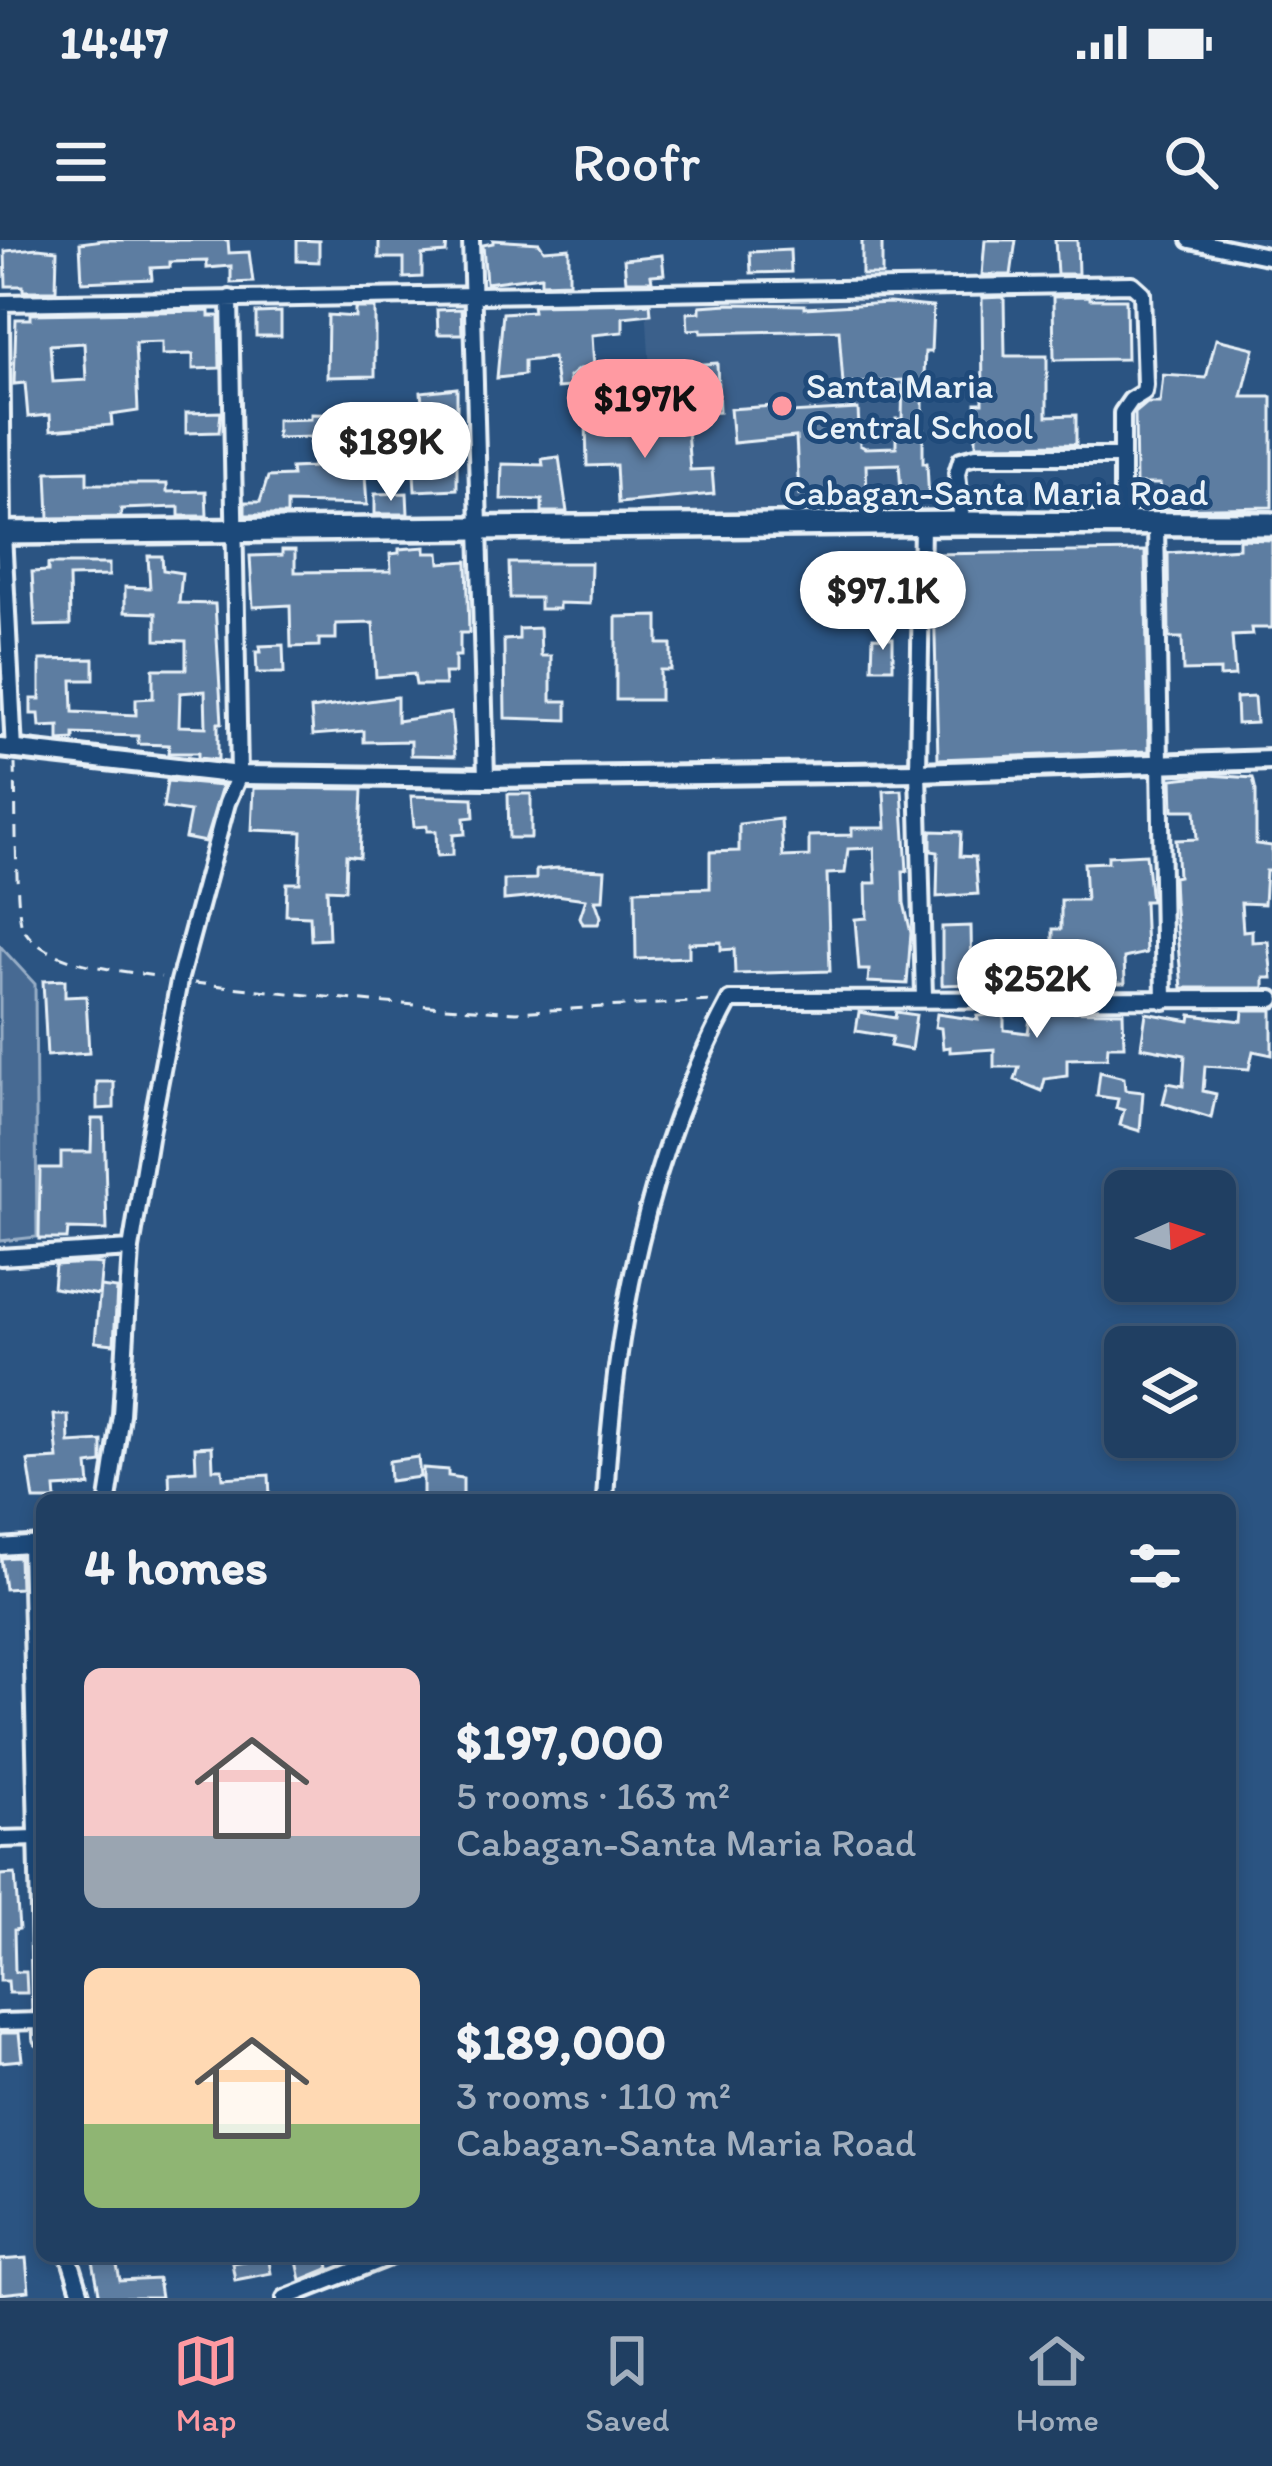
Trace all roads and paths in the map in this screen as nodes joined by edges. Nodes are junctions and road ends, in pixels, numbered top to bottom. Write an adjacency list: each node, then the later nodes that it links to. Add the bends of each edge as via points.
1 (471, 240): 4 (street)
2 (1190, 240): 3 (street)
3 (1272, 256)
4 (471, 293): 5 (street); 7 (street, via 1132,284 1142,293 1145,385 1122,413); 13 (street)
5 (230, 298): 6 (street); 14 (street)
6 (0, 303): 15 (street)
7 (1119, 456): 8 (street, via 961,460); 12 (street)
8 (962, 523): 10 (main road, Cabagan-Santa Maria Road); 12 (main road, Cabagan-Santa Maria Road)
9 (1156, 523): 11 (main road, Cabagan-Santa Maria Road); 12 (main road, Cabagan-Santa Maria Road); 18 (street)
10 (922, 524): 13 (main road, Cabagan-Santa Maria Road); 19 (street)
11 (1272, 524)
12 (1122, 526)
13 (481, 529): 14 (main road, Cabagan-Santa Maria Road); 21 (street)
14 (234, 532): 15 (main road, Cabagan-Santa Maria Road); 20 (street)
15 (2, 533): 16 (street)
16 (7, 749): 20 (street); 22 (path, via 21,925 72,962)
17 (1272, 760): 18 (street)
18 (1159, 761): 19 (street); 26 (street)
19 (918, 772): 21 (street); 23 (street)
20 (239, 775): 21 (street); 22 (street)
21 (486, 778)
22 (179, 981): 25 (path, via 517,1012); 27 (street)
23 (924, 998): 25 (street); 26 (street)
24 (1272, 999): 26 (street)
25 (730, 1000): 30 (street, via 681,1101 633,1265)
26 (1164, 1001)
27 (131, 1249): 28 (street); 29 (street)
28 (0, 1257)
29 (109, 1494)
30 (605, 1494)
31 (36, 1544): 32 (street)
32 (0, 1547)
33 (0, 1838): 34 (street)
34 (36, 1838)
35 (0, 2022): 36 (street)
36 (36, 2028)
37 (70, 2262): 39 (street)
38 (377, 2262): 40 (street)
39 (82, 2298)
40 (285, 2298)

